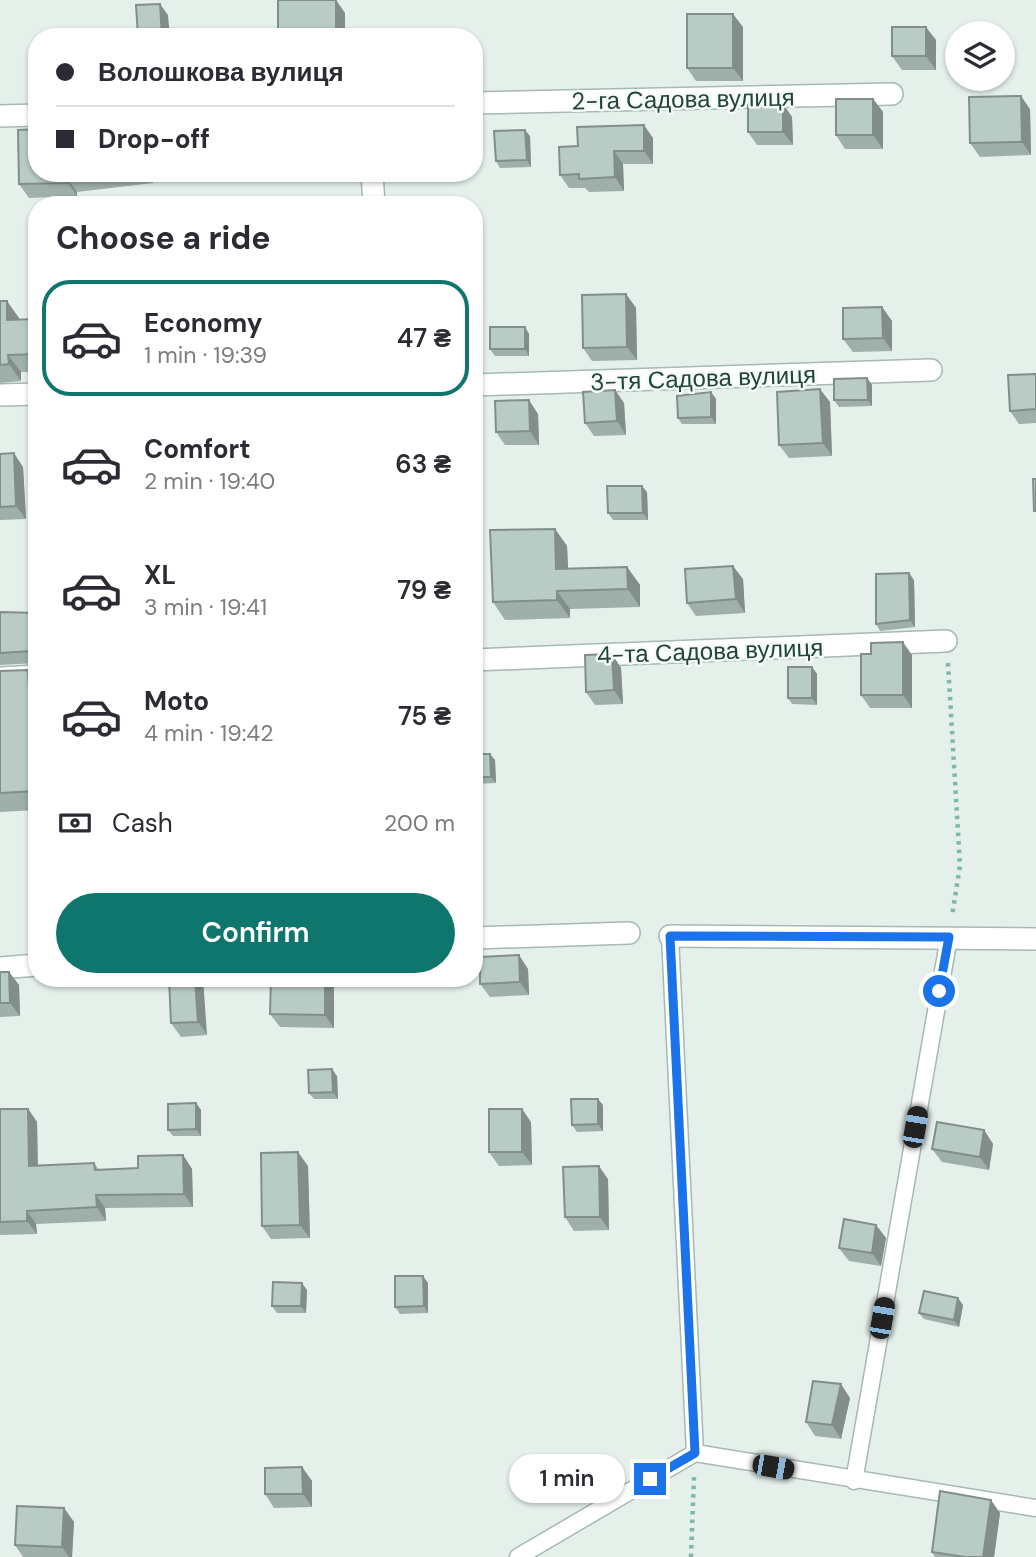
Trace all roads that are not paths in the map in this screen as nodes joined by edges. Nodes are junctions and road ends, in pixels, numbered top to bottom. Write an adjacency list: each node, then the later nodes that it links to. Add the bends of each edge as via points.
1 (892, 94): 2 (street, 2-га Садова вулиця)
2 (483, 103)
3 (28, 115): 4 (street)
4 (0, 116)
5 (931, 370): 6 (street, 3-тя Садова вулиця)
6 (483, 385)
7 (28, 394): 8 (street)
8 (0, 395)
9 (946, 641): 10 (street, 4-та Садова вулиця)
10 (483, 660)
11 (28, 676): 12 (street)
12 (0, 678)
13 (629, 933): 16 (street)
14 (670, 936): 15 (street); 20 (lane)
15 (949, 937): 17 (street); 21 (lane)
16 (483, 938)
17 (1036, 939)
18 (28, 966): 19 (street)
19 (0, 968)
20 (695, 1453): 21 (lane); 23 (lane)
21 (854, 1481): 22 (lane)
22 (1036, 1508)
23 (518, 1557)

